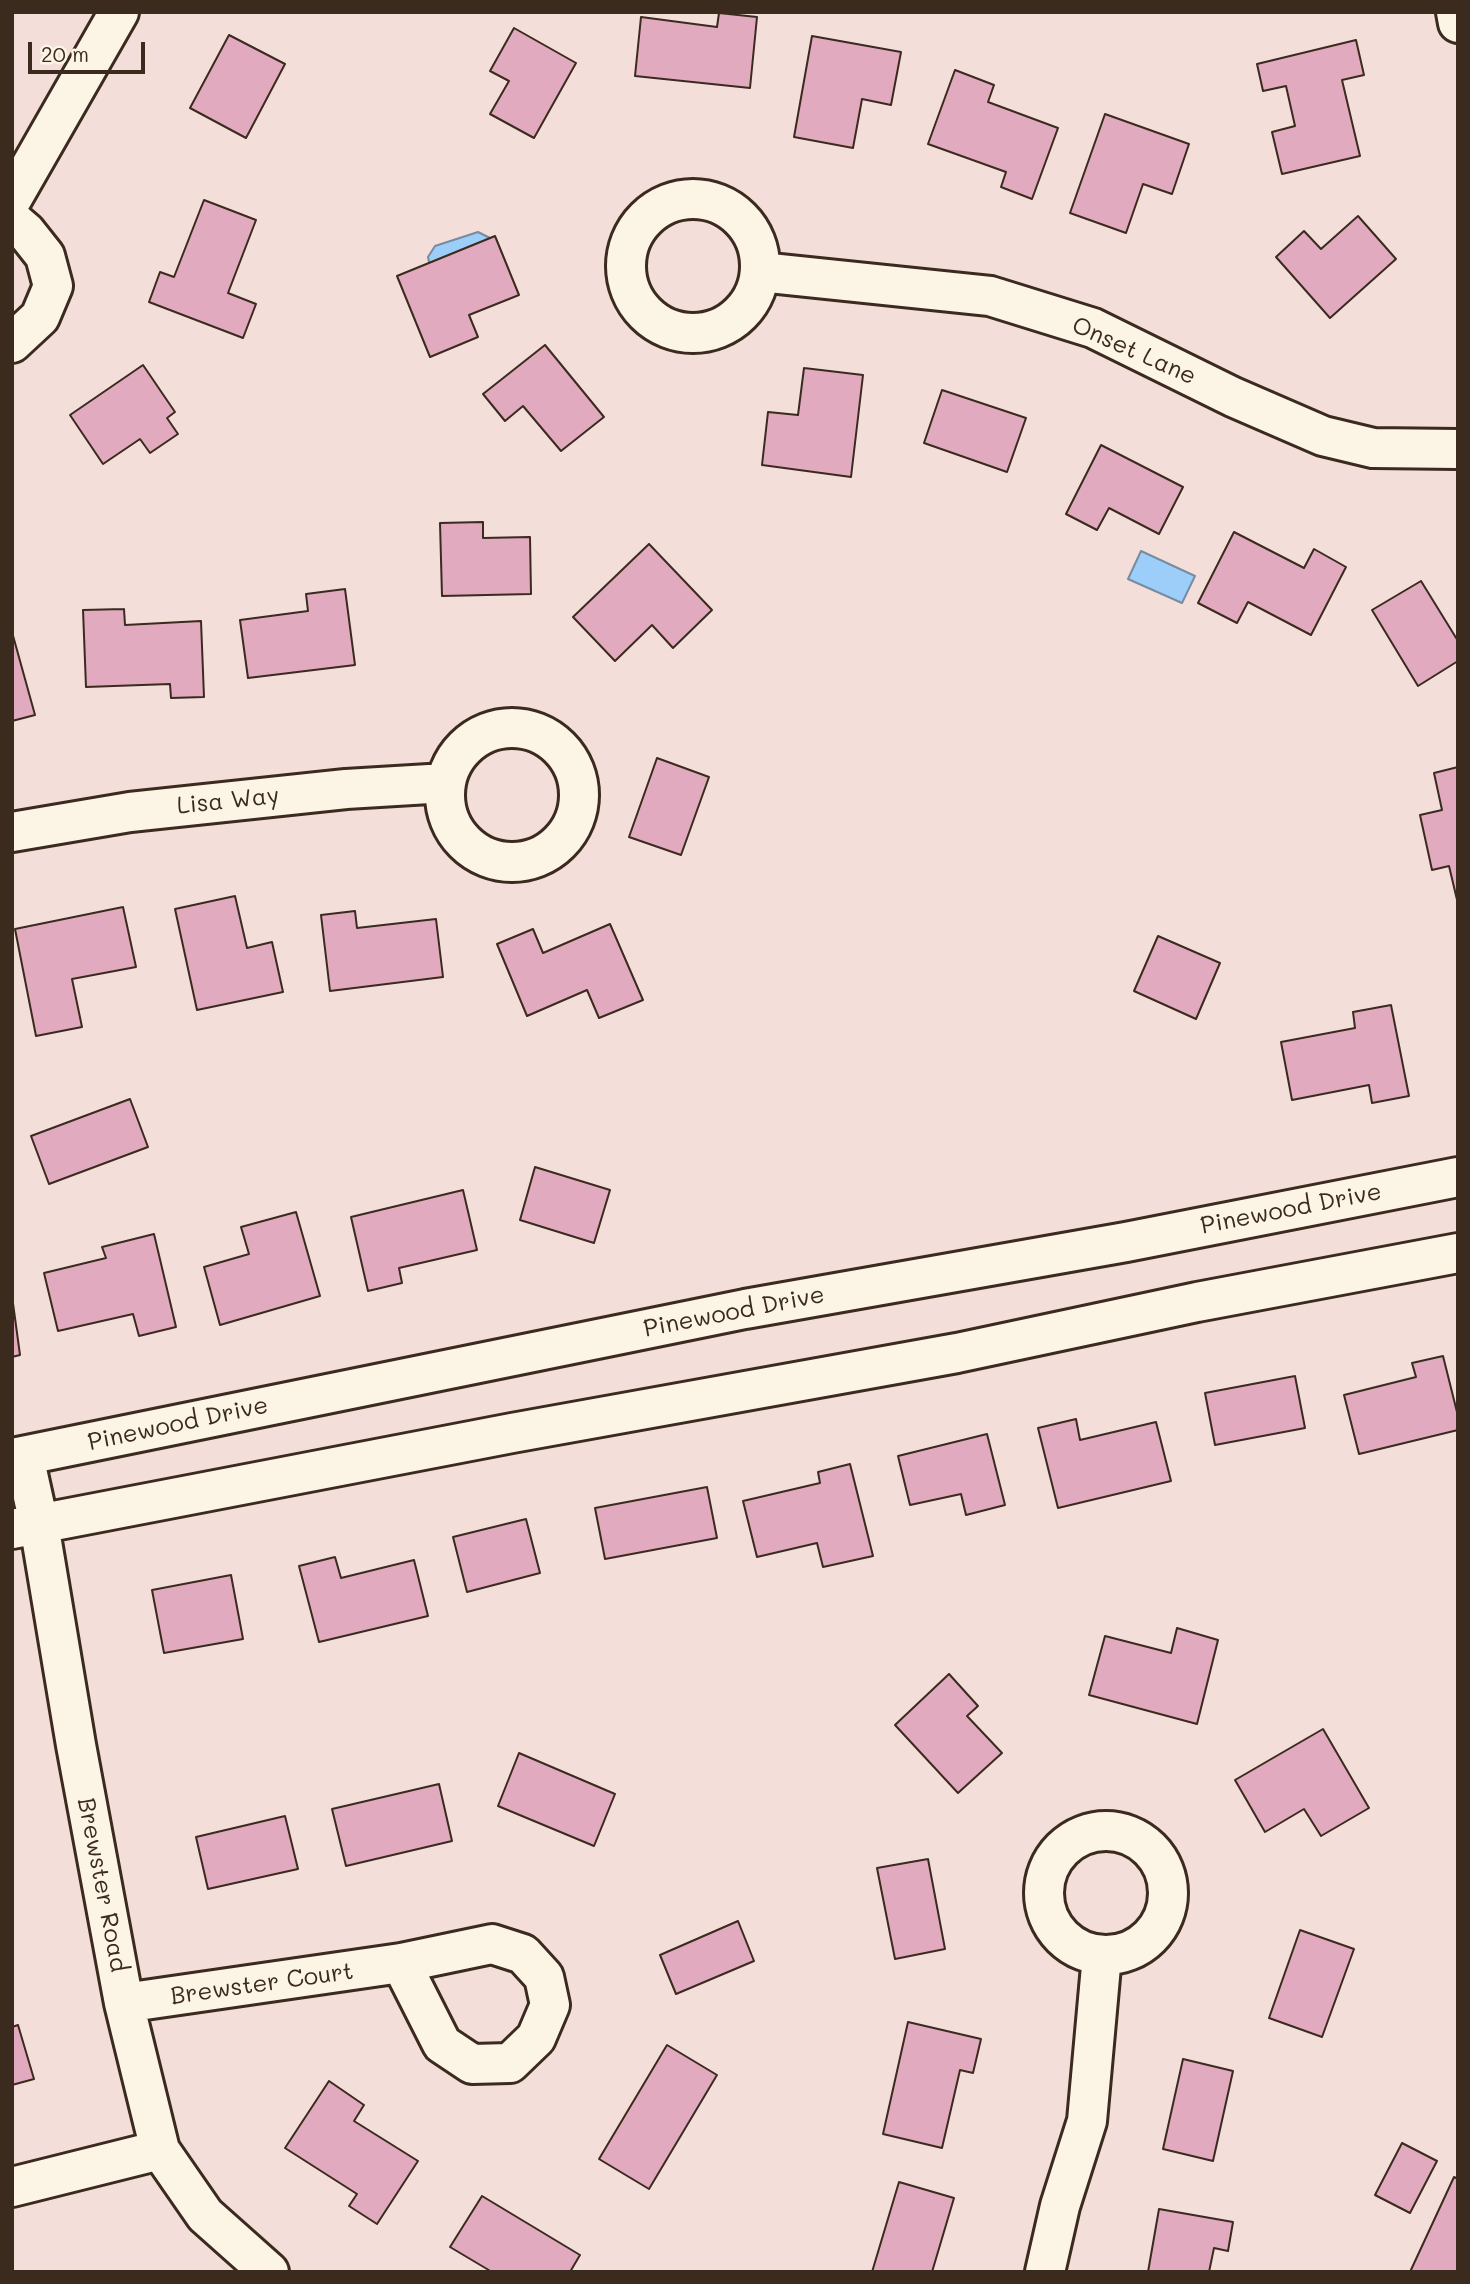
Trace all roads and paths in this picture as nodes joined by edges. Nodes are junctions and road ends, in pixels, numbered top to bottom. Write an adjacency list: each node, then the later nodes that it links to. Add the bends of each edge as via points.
1 (119, 12): 4 (street)
2 (1456, 12): 3 (street)
3 (1458, 23)
4 (12, 199)
5 (12, 220): 7 (street, via 45,256 53,286 40,317)
6 (760, 272): 8 (street, Onset Lane, via 990,296 1093,328 1323,436 1373,447)
7 (12, 343)
8 (1458, 449)
9 (446, 783): 10 (street, Lisa Way, via 131,812)
10 (12, 832)
11 (1458, 1177): 13 (street, Pinewood Drive, via 732,1311)
12 (1458, 1252): 14 (street, via 957,1353)
13 (18, 1457): 14 (street, Brewster Road)
14 (26, 1526): 17 (street, Brewster Road, via 76,1745)
15 (1102, 1955): 21 (street, via 1087,2121)
16 (401, 1963): 17 (street, Brewster Court)
17 (124, 2003): 18 (street, Brewster Road)
18 (160, 2150): 19 (street); 20 (street, Brewster Road, via 205,2215)
19 (12, 2187)
20 (269, 2272)
21 (1045, 2272)

